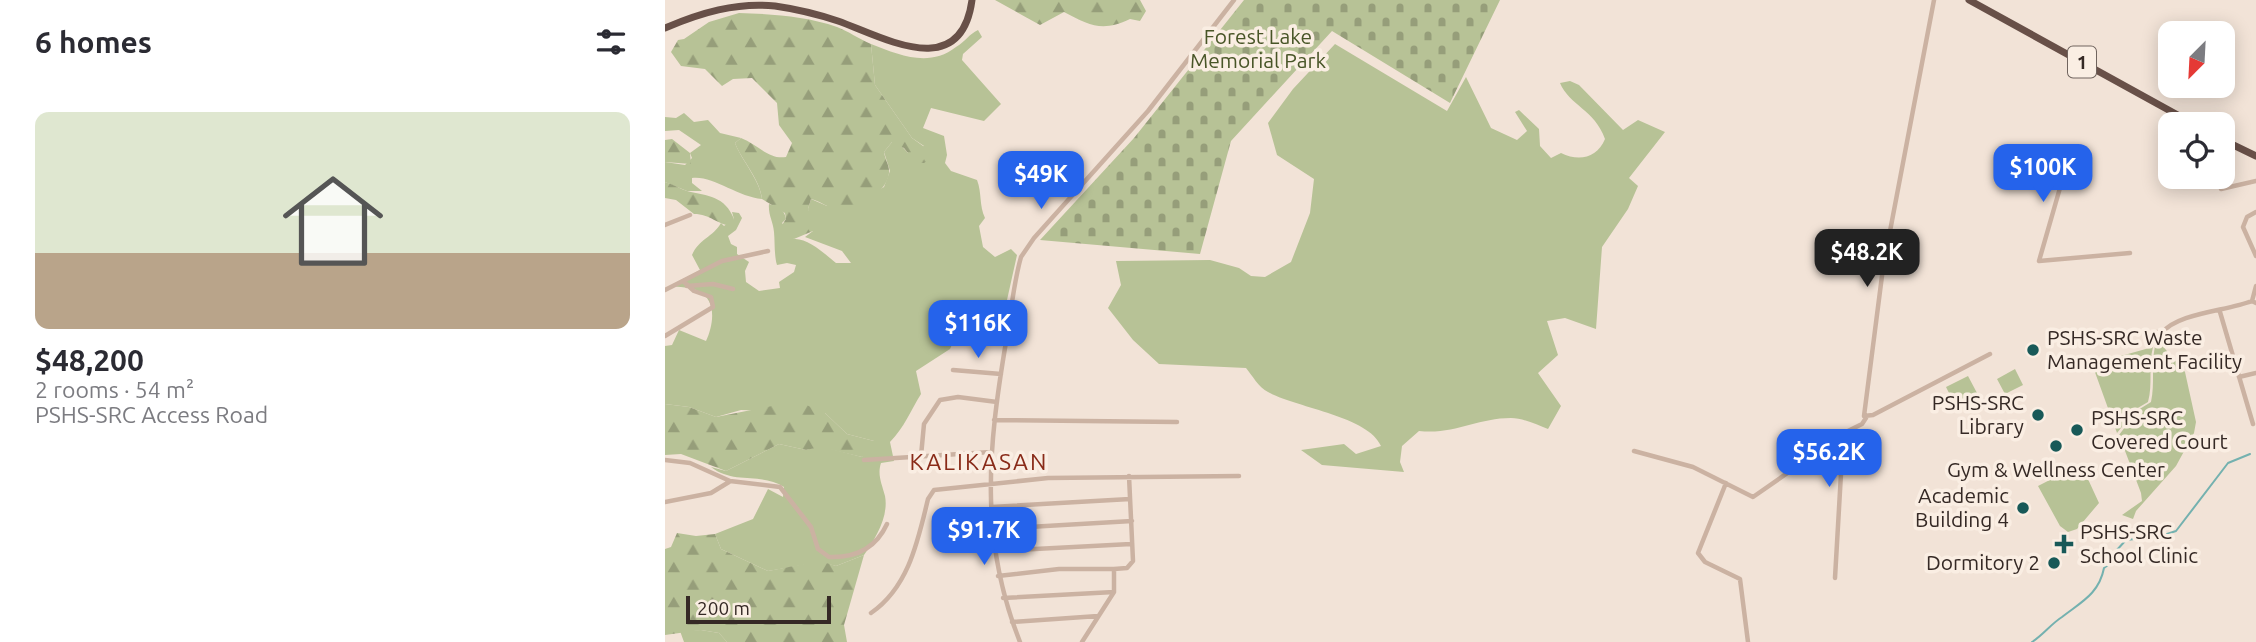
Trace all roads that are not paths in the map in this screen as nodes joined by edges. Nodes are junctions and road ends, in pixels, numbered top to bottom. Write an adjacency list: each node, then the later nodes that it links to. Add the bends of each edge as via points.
1 (972, 0): 5 (highway, via 969,15 956,35 941,46 922,50 809,12 771,6 719,9)
2 (1234, 0): 29 (street, via 1148,111 1025,249 1017,272)
3 (1934, 0): 32 (street, via 1874,324)
4 (1969, 0): 6 (highway, 1)
5 (665, 28)
6 (2172, 112)
7 (2235, 146): 8 (highway)
8 (2256, 156)
9 (2074, 160): 17 (street, via 2063,174 2039,261)
10 (2256, 181): 11 (street)
11 (2235, 186)
12 (2256, 212): 16 (street, via 2243,223)
13 (690, 215): 14 (street)
14 (665, 225)
15 (768, 251): 18 (street, via 722,261)
16 (2255, 252)
17 (2130, 253)
18 (685, 284): 20 (street); 21 (street); 25 (street, via 711,297 713,307)
19 (2256, 286): 22 (street)
20 (733, 289)
21 (665, 290)
22 (2254, 302): 23 (street)
23 (2220, 312): 24 (street, via 2181,320); 30 (street)
24 (2157, 332)
25 (665, 336)
26 (1990, 354): 32 (street)
27 (953, 370): 29 (street)
28 (2256, 373): 30 (street)
29 (1001, 374): 31 (street)
30 (2239, 377): 35 (street)
31 (997, 402): 33 (street); 39 (street, via 958,397 940,400 924,425)
32 (1866, 418): 36 (street)
33 (995, 420): 34 (street); 38 (street)
34 (1177, 422)
35 (2253, 424)
36 (1845, 433): 45 (street, via 1756,497 1747,497); 57 (street)
37 (1634, 451): 45 (street, via 1693,467)
38 (991, 452): 39 (street); 46 (street)
39 (921, 456): 41 (street)
40 (665, 460): 44 (street, via 690,463)
41 (864, 460)
42 (1239, 476): 43 (street)
43 (1129, 477): 46 (street); 47 (street)
44 (730, 481): 48 (street, via 711,493); 51 (street, via 774,485 785,491 811,527 818,549 829,557 866,550 879,540)
45 (1726, 483): 65 (street, via 1698,552 1706,562 1740,579)
46 (991, 484): 49 (street); 60 (street, via 930,494 907,568 889,597)
47 (1130, 499): 49 (street); 50 (street)
48 (665, 502)
49 (992, 507): 52 (street)
50 (1132, 522): 52 (street); 53 (street)
51 (887, 524)
52 (993, 529): 54 (street)
53 (1131, 544): 54 (street); 55 (street, via 1132,564)
54 (995, 551): 56 (street)
55 (1114, 569): 56 (street); 58 (street)
56 (998, 576): 59 (street)
57 (1835, 578)
58 (1114, 593): 59 (street); 61 (street)
59 (1003, 598): 62 (street)
60 (871, 613)
61 (1098, 616): 62 (street); 64 (street)
62 (1012, 622): 63 (street)
63 (1020, 642)
64 (1082, 642)
65 (1748, 642)

